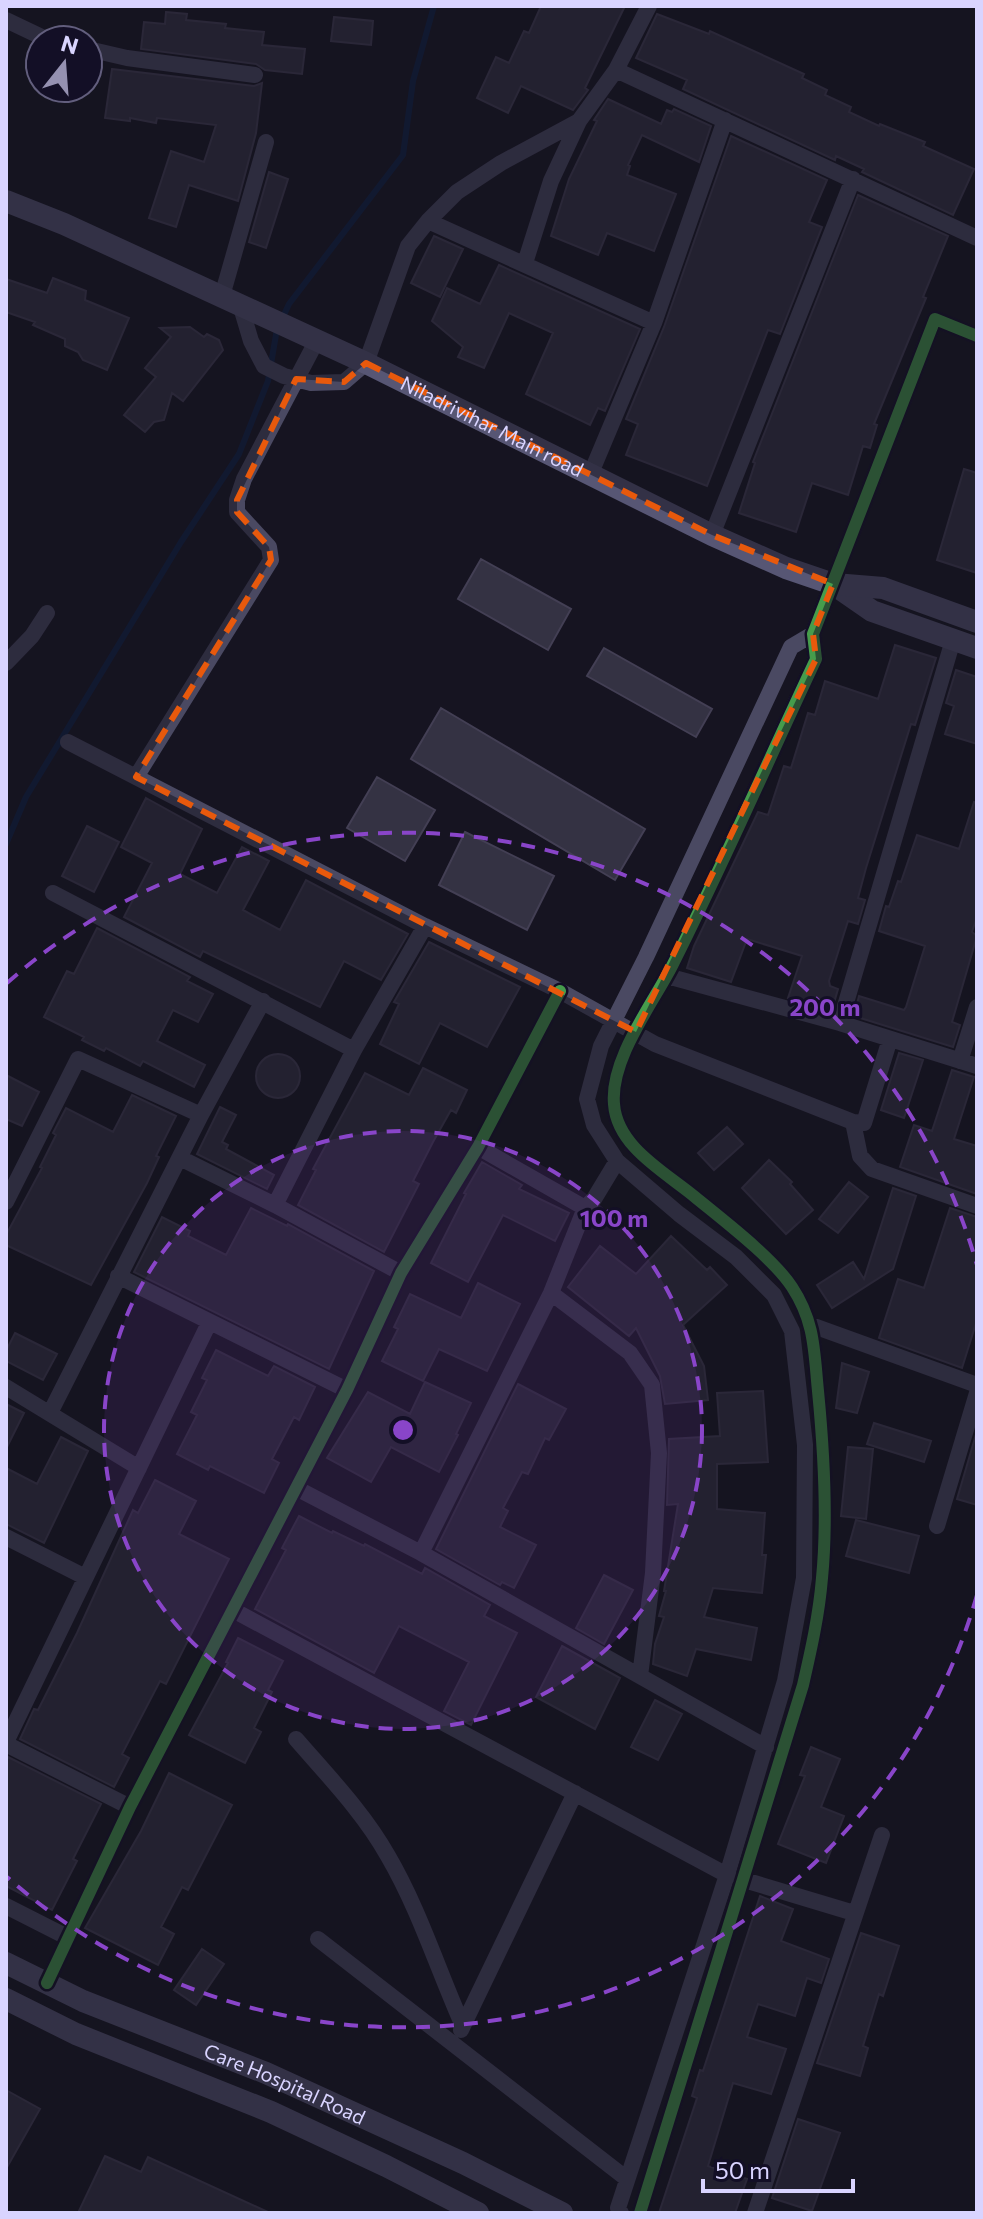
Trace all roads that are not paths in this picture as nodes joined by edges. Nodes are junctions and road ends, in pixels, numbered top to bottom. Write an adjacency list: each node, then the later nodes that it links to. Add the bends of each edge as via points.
1 (649, 6): 3 (street)
2 (104, 53): 4 (street)
3 (616, 70): 5 (street); 6 (street)
4 (255, 75)
5 (725, 120): 8 (street); 14 (street)
6 (579, 121): 10 (street, via 457,192); 12 (street, via 551,181)
7 (266, 142): 13 (street)
8 (853, 179): 11 (street); 20 (street)
9 (6, 201): 13 (street, Niladrivihar Main road)
10 (428, 221): 12 (street); 17 (street, via 408,246)
11 (977, 238)
12 (525, 263): 14 (street)
13 (231, 300): 16 (street, Niladrivihar Main road); 18 (street, via 264,366)
14 (654, 323): 19 (street)
15 (977, 336): 21 (street, via 935,319)
16 (312, 338): 17 (street, Niladrivihar Main road); 18 (street)
17 (366, 363): 18 (street, via 344,382); 19 (street, Niladrivihar Main road)
18 (296, 379): 29 (street, via 237,500 237,512 269,547 271,560)
19 (591, 473): 20 (street, Niladrivihar Main road)
20 (712, 535): 21 (street, Niladrivihar Main road)
21 (833, 584): 23 (street, via 883,588); 24 (street); 25 (street, Niladrivihar Main road, via 872,611)
22 (47, 613): 27 (street)
23 (977, 622)
24 (813, 634): 32 (street, via 816,659); 36 (street, via 791,647)
25 (953, 640): 26 (street, Niladrivihar Main road); 37 (street)
26 (977, 648)
27 (6, 663)
28 (68, 742): 29 (street)
29 (136, 777): 31 (street)
30 (53, 893): 34 (street)
31 (425, 926): 33 (street); 40 (street)
32 (667, 976): 37 (street); 38 (street)
33 (560, 991): 36 (street); 45 (street)
34 (263, 1001): 40 (street); 43 (street)
35 (977, 1007): 41 (street)
36 (613, 1021): 38 (street); 47 (street, via 587,1099 594,1125)
37 (840, 1023): 39 (street)
38 (636, 1032): 44 (street); 56 (street, via 617,1074 614,1104 622,1130 641,1155 778,1271)
39 (890, 1039): 41 (street); 44 (street, via 864,1123)
40 (354, 1050): 49 (street)
41 (960, 1061): 42 (street)
42 (977, 1066)
43 (201, 1115): 46 (street); 48 (street, via 78,1059)
44 (853, 1122): 50 (street, via 860,1156 872,1169)
45 (478, 1147): 51 (street); 52 (street)
46 (180, 1158): 49 (street); 53 (street)
47 (617, 1161): 51 (street); 70 (street, via 764,1284 792,1331 805,1445 804,1578)
48 (6, 1202)
49 (275, 1205): 52 (street)
50 (977, 1206)
51 (585, 1208): 54 (street)
52 (401, 1273): 59 (street)
53 (118, 1276): 55 (street); 61 (street)
54 (551, 1293): 66 (street); 69 (street, via 630,1353 652,1385 659,1453 653,1573)
55 (209, 1323): 59 (street); 62 (street)
56 (811, 1325): 57 (street); 71 (street, via 823,1442 824,1525 818,1617)
57 (977, 1385)
58 (6, 1387): 61 (street)
59 (347, 1390): 63 (street)
60 (977, 1393): 64 (street)
61 (50, 1413): 62 (street)
62 (139, 1468): 67 (street)
63 (296, 1488): 66 (street); 68 (street)
64 (937, 1526)
65 (6, 1537): 67 (street)
66 (421, 1553): 69 (street)
67 (85, 1577): 73 (street)
68 (233, 1610): 75 (street); 76 (street)
69 (640, 1676): 74 (street)
70 (785, 1681): 71 (street); 74 (street)
71 (803, 1685): 78 (street)
72 (296, 1739): 86 (street, via 387,1854)
73 (6, 1743): 76 (street)
74 (766, 1747): 78 (street)
75 (575, 1793): 78 (street); 86 (street)
76 (130, 1807): 81 (street)
77 (882, 1835): 80 (street)
78 (734, 1877): 80 (street); 88 (street); 92 (street)
79 (6, 1906): 81 (street)
80 (854, 1913): 93 (street)
81 (67, 1937): 84 (street)
82 (318, 1939): 87 (street)
83 (6, 1963): 84 (street, Care Hospital Road)
84 (47, 1983): 90 (street, Care Hospital Road, via 266,2073)
85 (6, 1999): 89 (street, Care Hospital Road, via 76,2034 271,2112)
86 (463, 2026): 87 (street)
87 (455, 2043): 88 (street)
88 (627, 2179): 91 (street)
89 (478, 2213)
90 (562, 2213)
91 (621, 2213)
92 (640, 2213)
93 (755, 2213)

